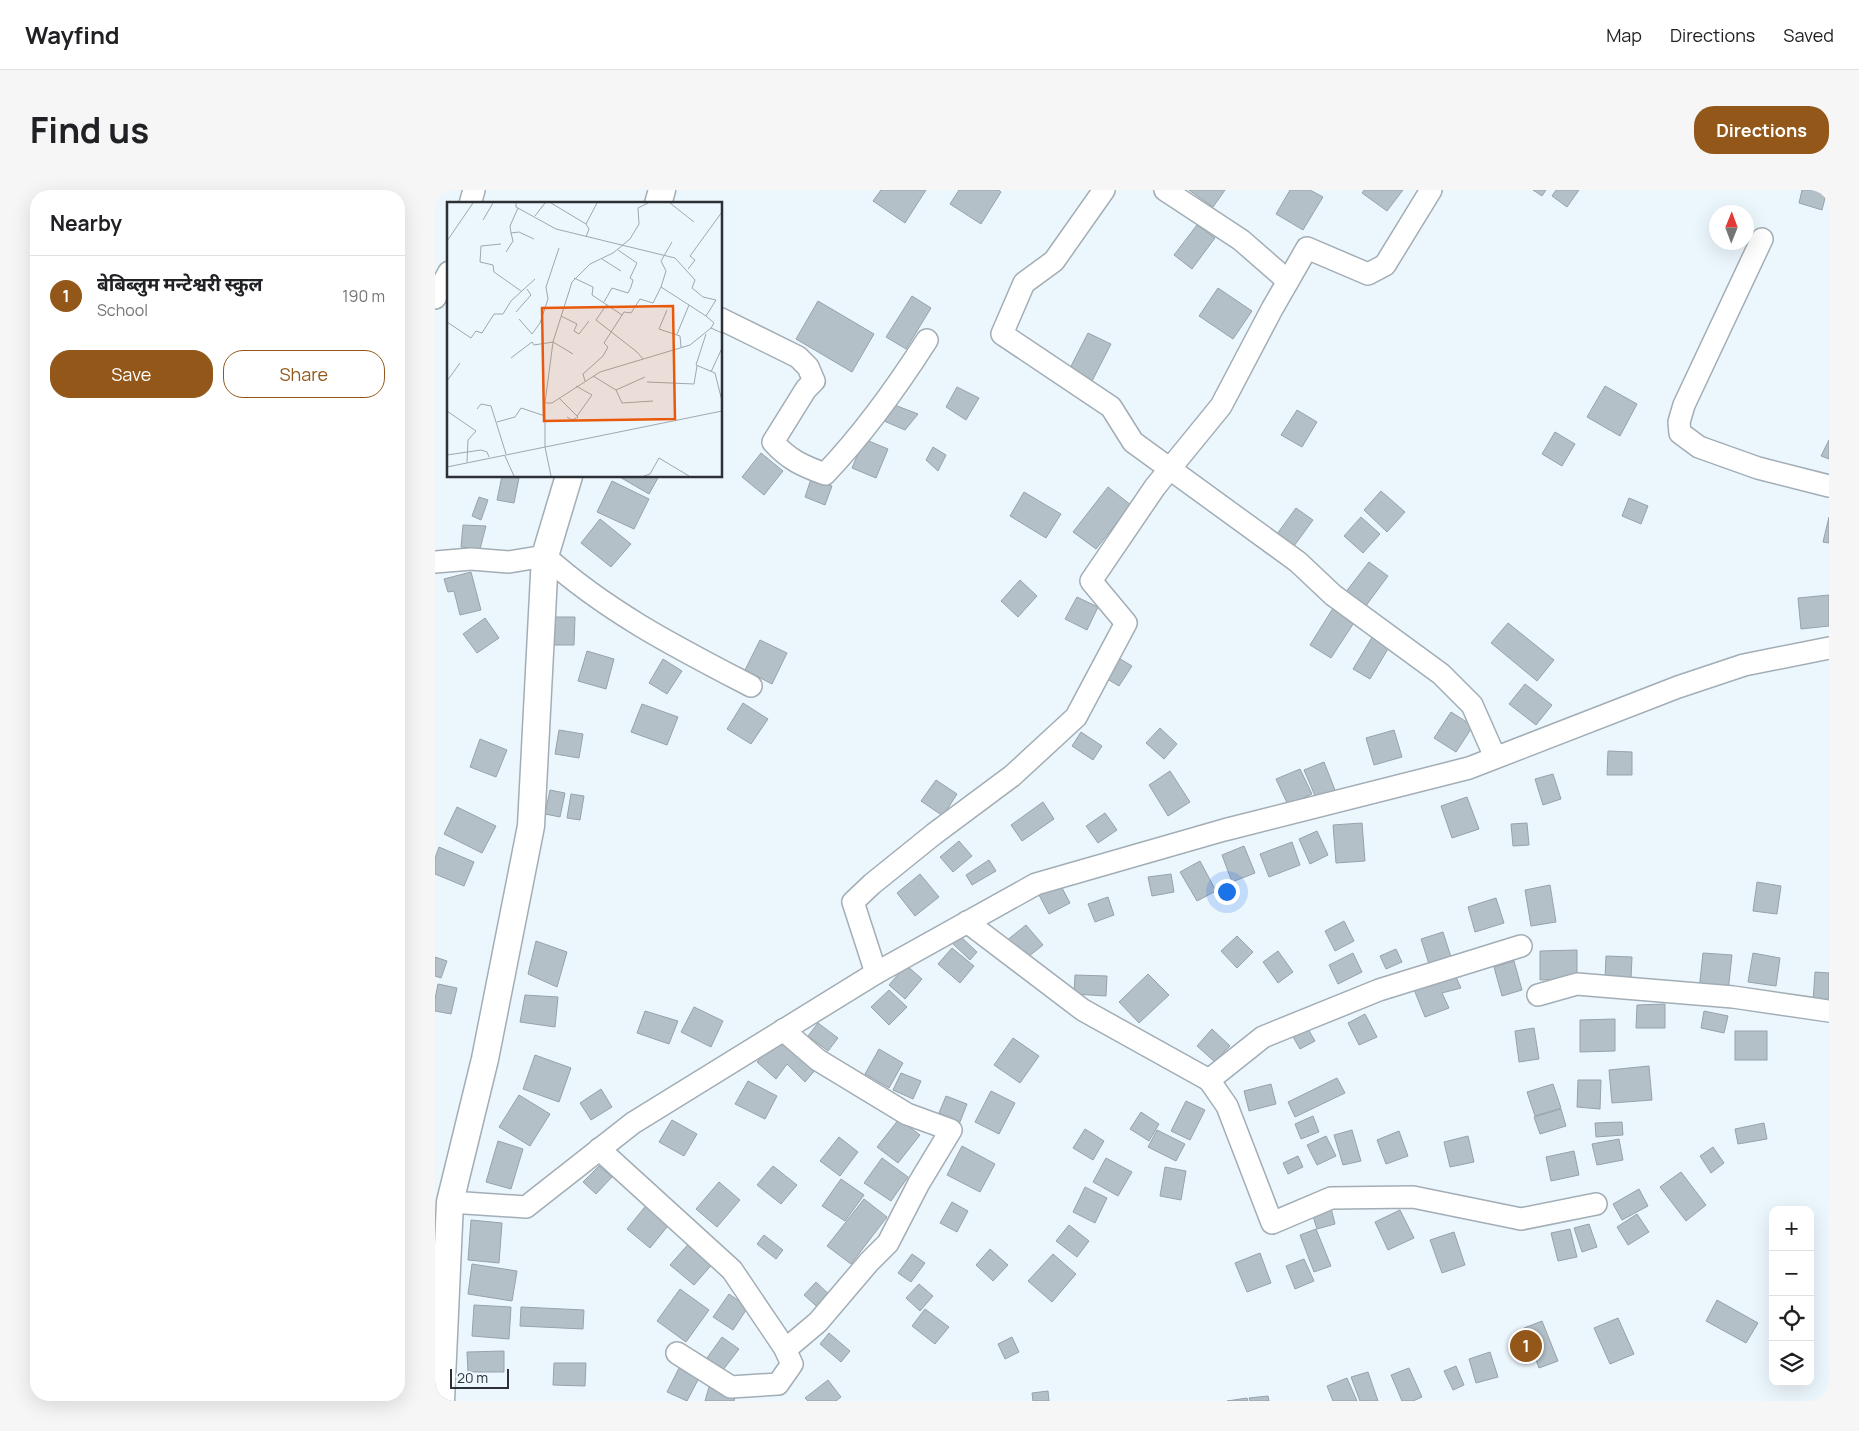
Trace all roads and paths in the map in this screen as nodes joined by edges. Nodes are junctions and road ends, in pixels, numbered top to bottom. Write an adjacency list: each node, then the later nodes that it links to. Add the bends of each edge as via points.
1 (663, 190): 5 (street)
2 (1104, 190): 12 (street, via 1054,261 1024,283 1002,334 1111,408 1133,442)
3 (1165, 190): 8 (street, via 1241,240)
4 (1431, 190): 8 (street, via 1385,265 1368,274 1307,248)
5 (659, 202)
6 (1763, 239): 14 (street, via 1684,405 1679,422 1681,433 1699,447 1758,468)
7 (447, 276): 9 (street)
8 (1288, 281): 12 (street, via 1221,406)
9 (435, 298)
10 (723, 320): 11 (street, via 798,358 808,367 814,382 773,442 785,455 825,474 873,417)
11 (927, 340)
12 (1169, 470): 19 (street, via 1298,562 1333,595 1441,674 1472,705); 22 (street, via 1091,581 1126,622 1076,716 1012,776 934,834 853,902)
13 (568, 478): 15 (street)
14 (1829, 486)
15 (545, 556): 16 (street, via 509,562 471,559); 18 (street, via 570,579 621,615); 28 (street, via 531,826 485,1060)
16 (435, 562)
17 (1829, 648): 19 (street, via 1744,665)
18 (751, 686)
19 (1495, 757): 20 (street, via 1469,768 1224,830 1035,884)
20 (967, 922): 22 (street); 26 (street, via 1083,1010)
21 (1521, 946): 26 (street, via 1379,990 1263,1037)
22 (877, 973): 25 (street)
23 (1538, 995): 24 (street, via 1577,984 1733,997)
24 (1829, 1011)
25 (783, 1030): 27 (street, via 633,1122); 31 (street, via 818,1060 907,1114 951,1130 888,1243 818,1322)
26 (1209, 1080): 29 (street, via 1227,1106 1272,1223 1331,1198 1413,1197 1521,1219)
27 (599, 1149): 28 (street, via 526,1207); 31 (street, via 732,1270)
28 (450, 1202): 30 (street)
29 (1596, 1204)
30 (439, 1344): 33 (street)
31 (785, 1349): 32 (street, via 792,1364 778,1384 731,1388)
32 (677, 1353)
33 (441, 1401)

